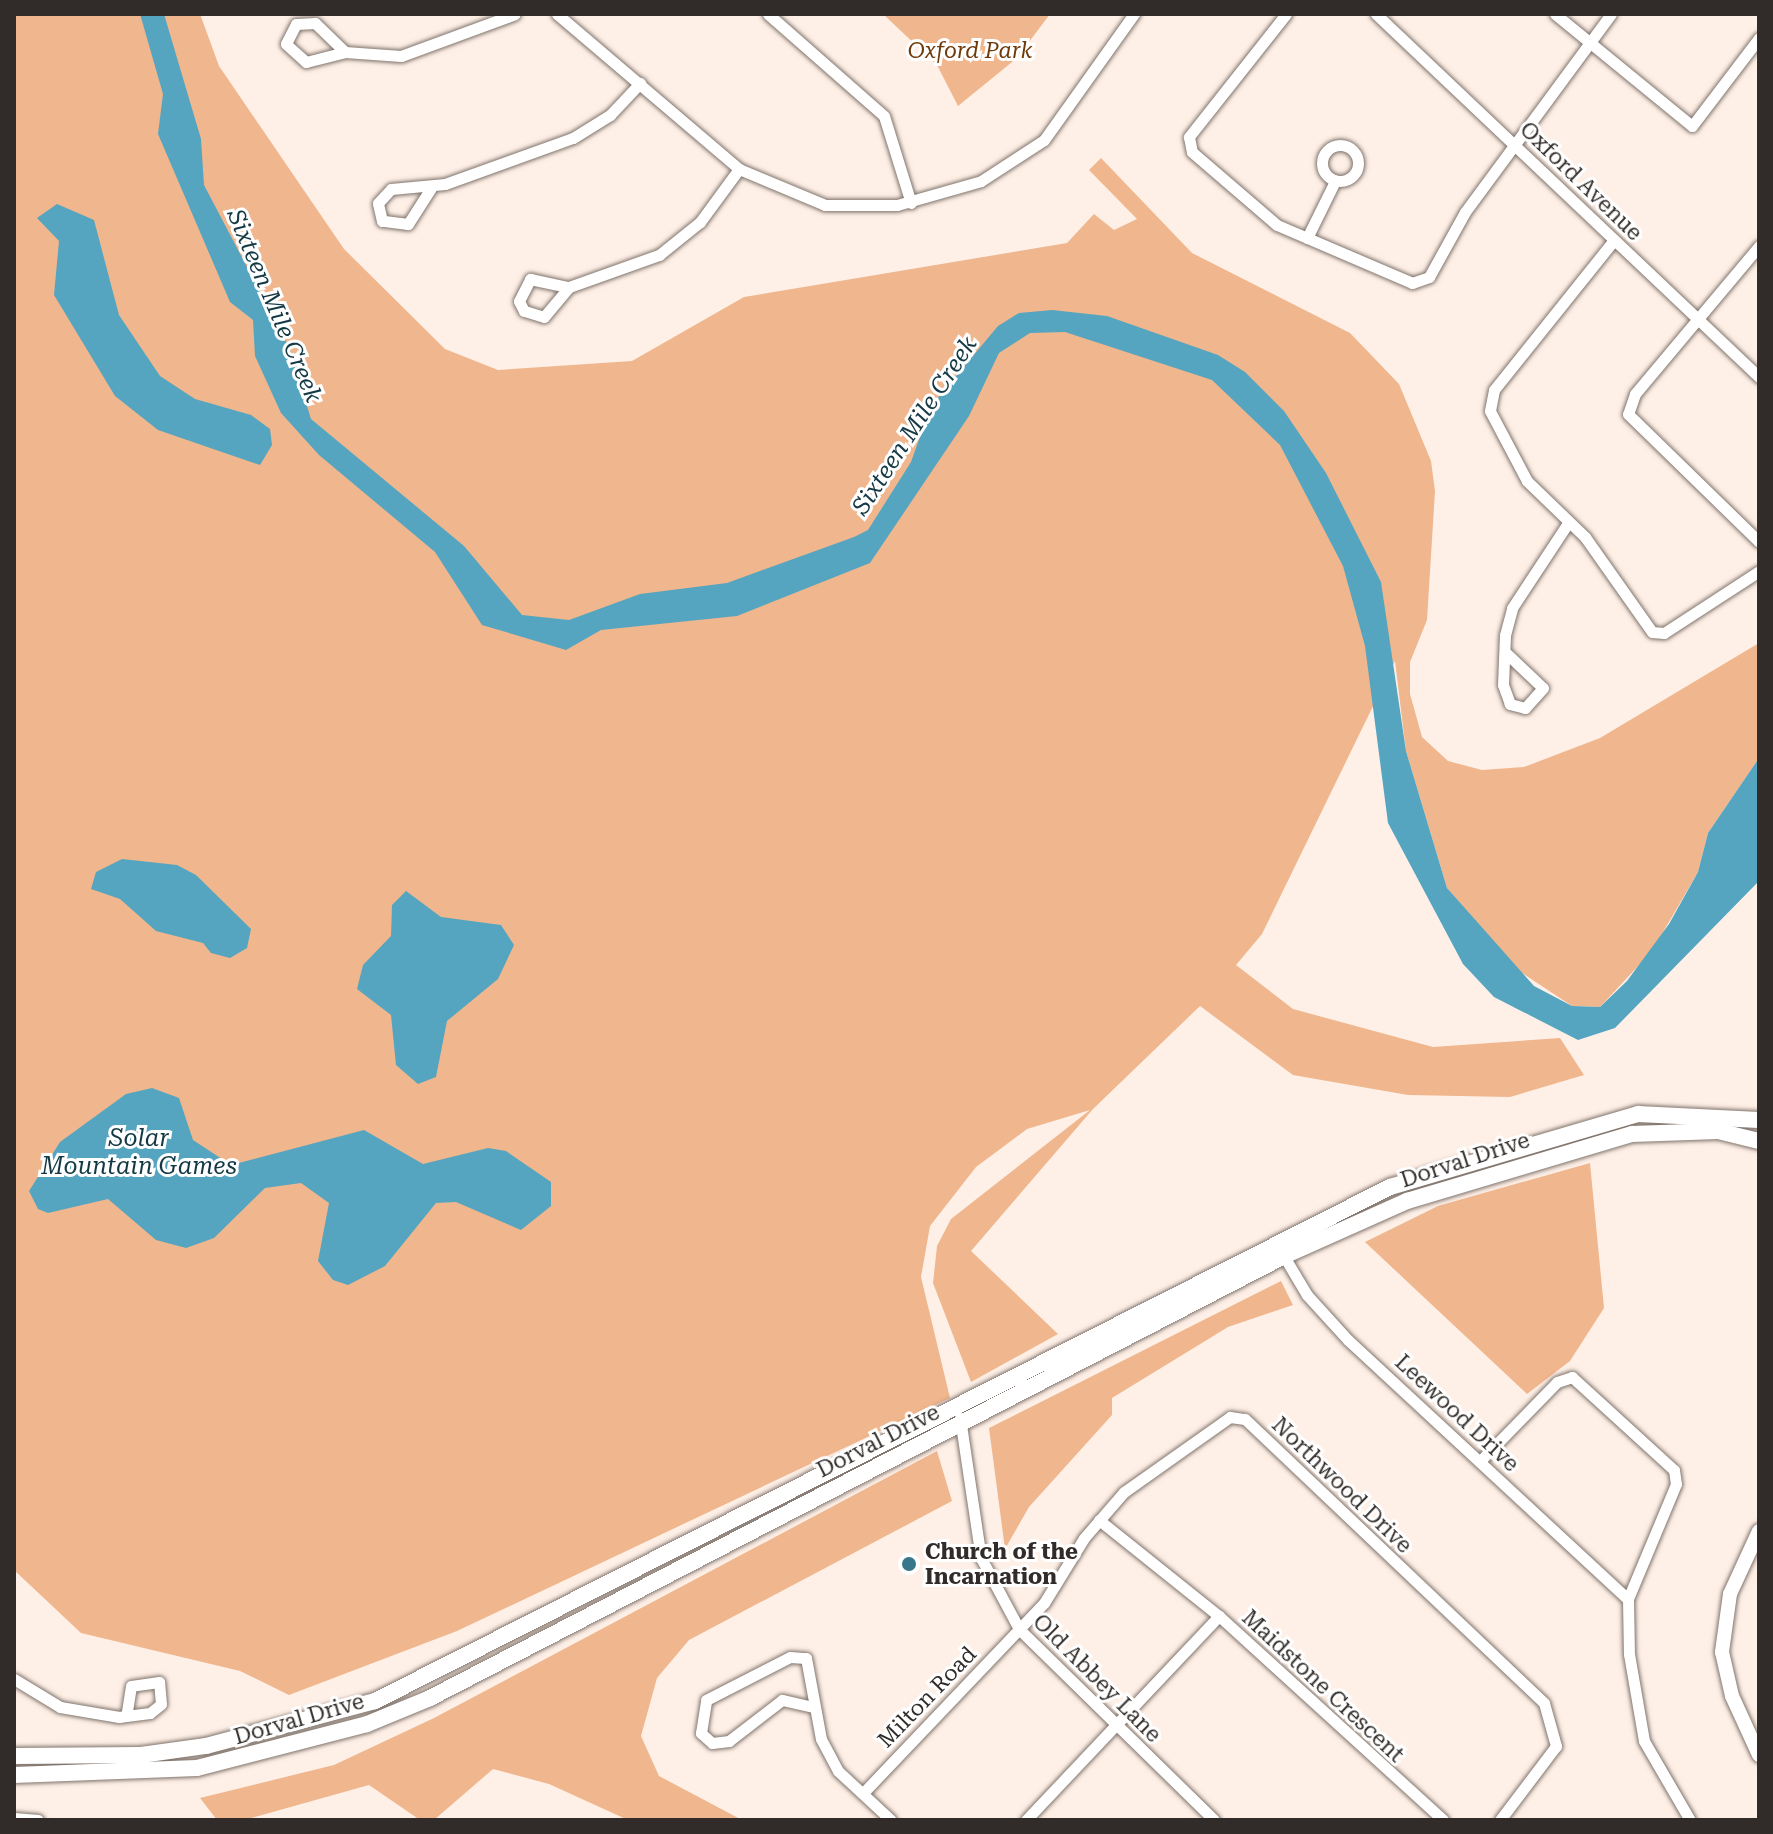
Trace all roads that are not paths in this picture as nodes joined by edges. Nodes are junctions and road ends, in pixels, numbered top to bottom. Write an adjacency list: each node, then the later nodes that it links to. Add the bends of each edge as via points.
1 (515, 14): 11 (street, via 401,56)
2 (557, 14): 12 (street)
3 (768, 14): 17 (street, via 884,116)
4 (1134, 14): 17 (street, via 1044,140 981,181)
5 (1286, 14): 18 (street, via 1189,137 1192,152 1277,225)
6 (1376, 14): 13 (street, Oxford Avenue)
7 (1555, 14): 10 (street)
8 (1611, 14): 10 (street)
9 (1759, 38): 10 (street, via 1692,126)
10 (1591, 42): 13 (street)
11 (345, 52): 11 (street, via 306,62 286,44 296,24 315,23)
12 (640, 83): 14 (street); 16 (street, via 610,115 573,138)
13 (1516, 146): 18 (street, via 1421,282); 19 (street, Oxford Avenue)
14 (739, 169): 17 (street, via 825,205); 21 (street, via 700,222 659,255)
15 (1335, 181): 18 (street)
16 (431, 188): 16 (street, via 408,224 382,221 383,193)
17 (911, 203)
18 (1307, 238)
19 (1614, 240): 22 (street, Oxford Avenue); 24 (street, via 1494,390 1490,411 1527,481)
20 (1759, 246): 22 (street)
21 (569, 287): 21 (street, via 530,279 519,301 524,311 544,317)
22 (1701, 322): 23 (street, Oxford Avenue); 25 (street, via 1635,394 1628,414)
23 (1759, 377)
24 (1568, 523): 26 (street, via 1652,632 1664,633); 27 (street, via 1512,608)
25 (1759, 542)
26 (1759, 571)
27 (1505, 652): 27 (street, via 1510,704 1525,708 1543,688)
28 (1759, 1120): 30 (main road, Dorval Drive, via 1692,1111 1588,1124 1390,1187)
29 (1759, 1141): 30 (main road, Dorval Drive, via 1694,1130 1604,1139 1407,1201)
30 (1280, 1248): 31 (main road, Dorval Drive); 32 (main road, Dorval Drive); 33 (street, Leewood Drive, via 1307,1295 1348,1340)
31 (959, 1402): 32 (street, Old Abbey Lane); 44 (main road, Dorval Drive, via 375,1701 206,1746 141,1755)
32 (961, 1422): 38 (street, Old Abbey Lane, via 981,1558); 45 (main road, Dorval Drive, via 430,1698 367,1724 197,1768)
33 (1480, 1461): 36 (street, Leewood Drive); 36 (street, via 1557,1382 1572,1377 1589,1390 1676,1476)
34 (1099, 1520): 37 (street); 38 (street, Northwood Drive, via 1059,1584); 53 (street, Northwood Drive, via 1146,1473 1189,1451 1230,1417 1245,1419 1544,1703 1556,1746)
35 (1759, 1531): 43 (street, via 1730,1594 1722,1652 1742,1724)
36 (1628, 1599): 54 (street, via 1644,1741)
37 (1219, 1616): 42 (street, Maidstone Crescent); 52 (street, Maidstone Crescent)
38 (1019, 1629): 42 (street, Old Abbey Lane); 46 (street, Milton Road)
39 (14, 1679): 41 (street, via 60,1707)
40 (813, 1707): 40 (street, via 782,1700 729,1741 712,1743 701,1733 706,1700 790,1657 806,1658 813,1671); 46 (street, via 838,1771)
41 (126, 1716)
42 (1113, 1725): 50 (street, Maidstone Crescent); 51 (street, Old Abbey Lane)
43 (1759, 1755)
44 (14, 1756)
45 (14, 1775)
46 (863, 1793): 49 (street)
47 (14, 1818): 48 (street)
48 (38, 1820)
49 (891, 1820)
50 (1026, 1820)
51 (1214, 1820)
52 (1443, 1820)
53 (1500, 1820)
54 (1690, 1820)

